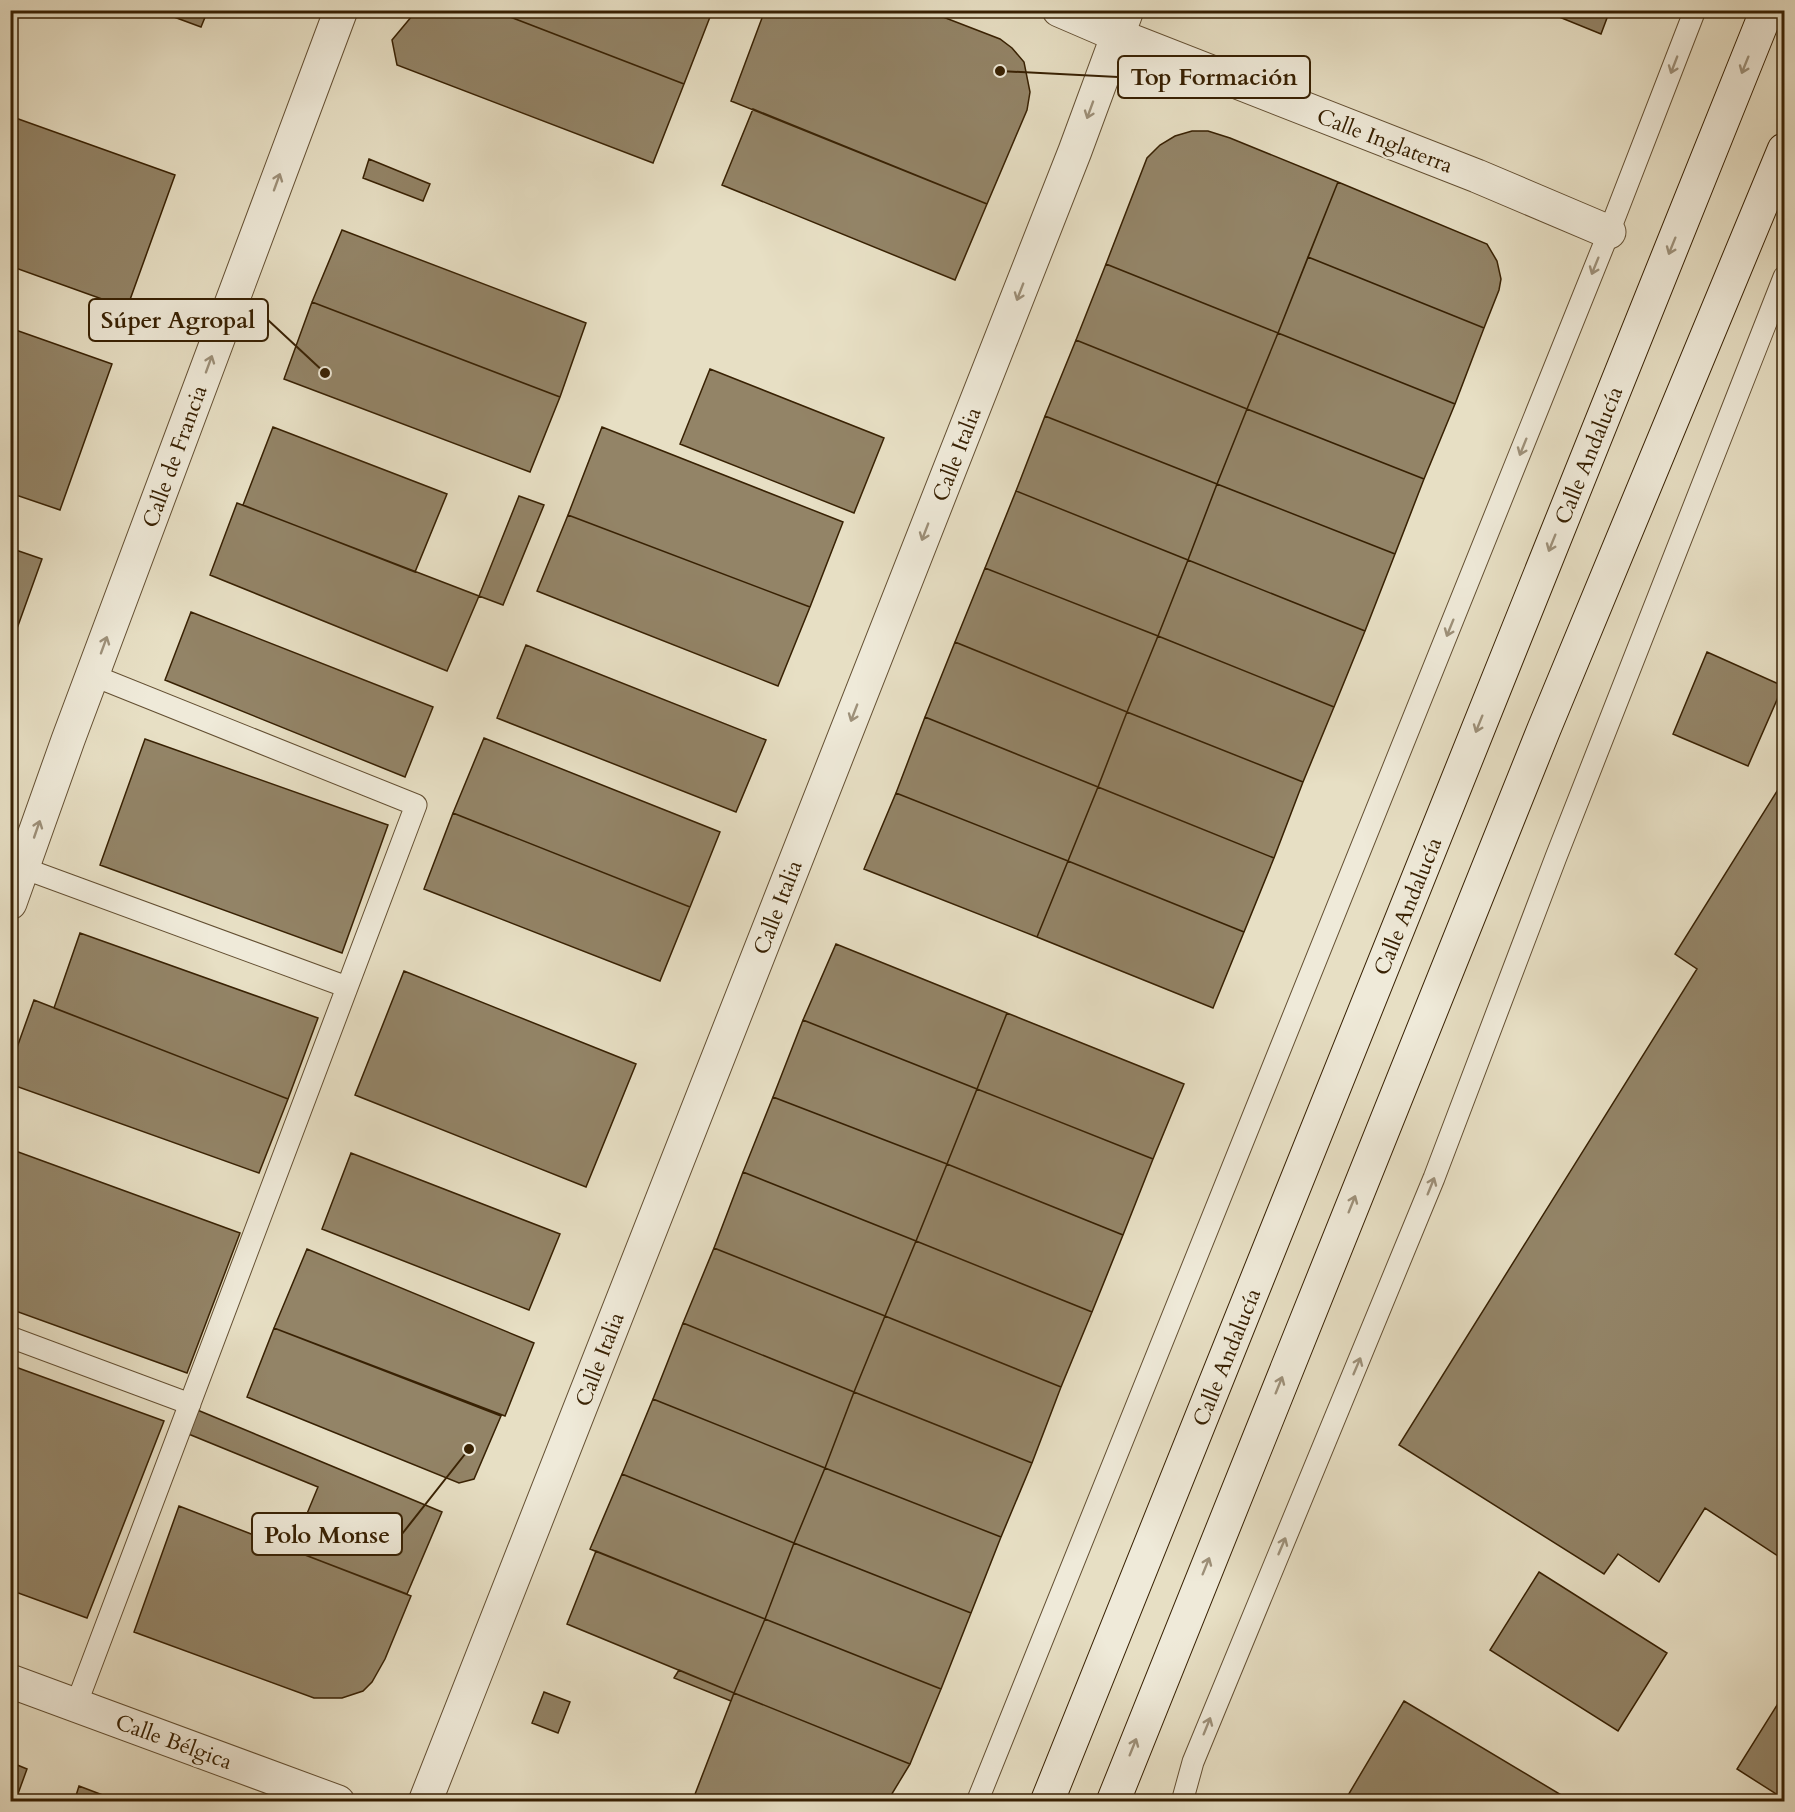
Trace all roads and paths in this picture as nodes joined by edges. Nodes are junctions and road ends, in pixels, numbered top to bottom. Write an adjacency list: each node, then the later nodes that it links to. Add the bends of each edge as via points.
1 (341, 10): 9 (street, Calle de Francia, one-way to 1)
2 (1059, 10): 5 (street, Calle Inglaterra)
3 (1695, 10): 7 (lane, one-way to 7)
4 (1767, 10): 20 (street, Calle Andalucía, one-way to 20)
5 (1122, 23): 7 (street, Calle Inglaterra); 18 (street, Calle Italia, one-way to 18)
6 (1785, 150): 21 (street, one-way to 6, via 1539,740)
7 (1609, 232): 19 (lane, one-way to 19)
8 (1785, 277): 22 (lane, one-way to 8, via 1193,1762 1434,1178 1556,856)
9 (92, 675): 10 (street, Calle de Francia, one-way to 9); 12 (lane, via 416,805)
10 (23, 868): 11 (street, Calle de Francia); 12 (lane)
11 (10, 903)
12 (347, 987): 14 (lane)
13 (10, 1337): 14 (lane)
14 (190, 1404): 16 (lane)
15 (10, 1681): 16 (street, Calle Bélgica)
16 (76, 1705): 17 (street, Calle Bélgica)
17 (338, 1802)
18 (425, 1802)
19 (977, 1802)
20 (1047, 1802)
21 (1113, 1802)
22 (1182, 1802)

